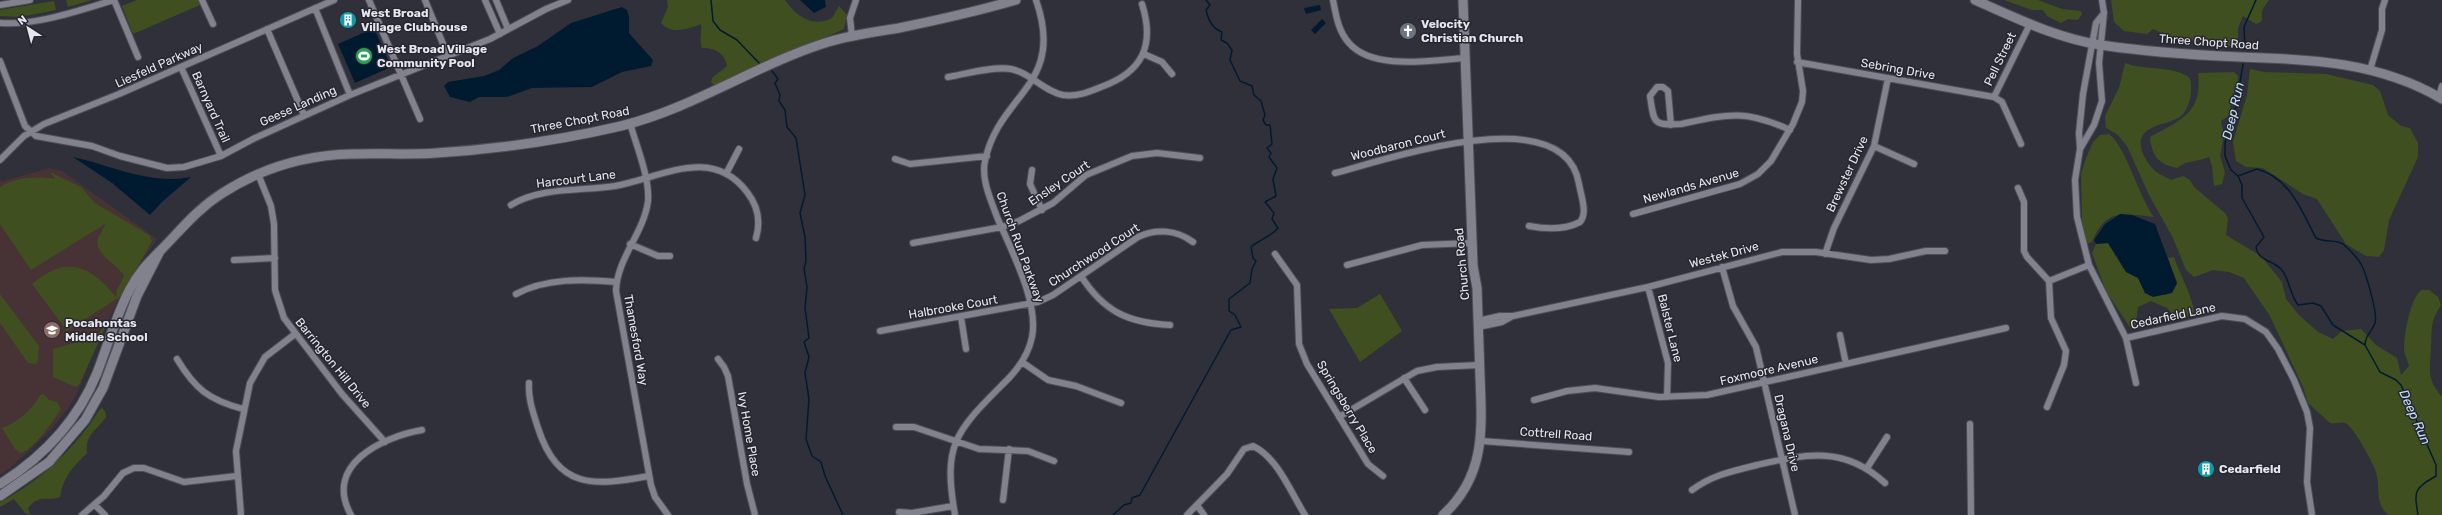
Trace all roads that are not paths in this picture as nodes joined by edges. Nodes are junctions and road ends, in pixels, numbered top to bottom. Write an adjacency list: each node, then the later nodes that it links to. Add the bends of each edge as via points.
1 (30, 0): 20 (street)
2 (114, 0): 22 (street, via 70,13 11,24); 32 (street)
3 (202, 0): 23 (street)
4 (334, 0): 21 (street, Liesfeld Parkway)
5 (369, 0): 38 (street)
6 (425, 0): 31 (street)
7 (485, 0): 27 (street)
8 (496, 0): 26 (street)
9 (568, 0): 26 (street, Geese Landing)
10 (856, 0): 28 (street, via 850,18)
11 (1016, 0): 28 (main road, Three Chopt Road, via 916,24)
12 (1036, 0): 42 (street, Church Run Parkway, via 1045,40 1043,56)
13 (1333, 0): 33 (street, via 1338,24 1344,37 1354,48 1367,56 1392,61)
14 (1463, 0): 33 (main road, Church Road)
15 (1798, 0): 35 (street, Newlands Avenue)
16 (1975, 0): 24 (main road, Three Chopt Road)
17 (2102, 0): 29 (street, via 2104,13)
18 (2385, 0): 37 (street, via 2382,9 2382,30)
19 (1142, 4): 30 (street, via 1148,29)
20 (0, 5)
21 (315, 8): 25 (street, Liesfeld Parkway); 44 (street)
22 (0, 23)
23 (213, 24)
24 (2030, 24): 29 (main road, Three Chopt Road); 45 (street, Pell Street)
25 (267, 29): 36 (street, Liesfeld Parkway); 47 (street)
26 (508, 29): 27 (street, Geese Landing)
27 (500, 34): 31 (street, Geese Landing)
28 (852, 36): 50 (main road, Three Chopt Road, via 806,50 696,100)
29 (2097, 44): 37 (main road, Three Chopt Road, via 2324,61); 49 (street); 52 (street, via 2102,101)
30 (1144, 54): 39 (street, via 1162,62); 42 (street, via 1122,79 1082,94 1068,95 1055,92)
31 (448, 56): 38 (street, Geese Landing)
32 (138, 57)
33 (1465, 58): 55 (main road, Church Road)
34 (0, 61): 54 (street, via 25,126)
35 (1797, 62): 41 (street, Sebring Drive); 53 (street, Newlands Avenue, via 1803,92 1802,102)
36 (181, 67): 54 (street, Liesfeld Parkway); 60 (street, Barnyard Trail)
37 (2370, 70): 46 (main road, Three Chopt Road, via 2399,78)
38 (400, 74): 44 (street, Geese Landing); 48 (street)
39 (1172, 74)
40 (948, 76): 42 (street, via 1010,69 1017,70)
41 (1888, 78): 45 (street, Sebring Drive); 57 (street, Brewster Drive)
42 (1033, 80): 61 (street, Church Run Parkway, via 995,134)
43 (2442, 86): 46 (street)
44 (350, 95): 47 (street, Geese Landing)
45 (1994, 97): 56 (street, Pell Street, via 2002,102)
46 (2441, 98)
47 (304, 116): 60 (street, Geese Landing)
48 (420, 119)
49 (2081, 120): 52 (street); 59 (street)
50 (630, 123): 68 (main road, Three Chopt Road, via 558,138 450,152 355,153 312,157); 70 (street, Thamesford Way)
51 (1671, 125): 51 (street, via 1663,126 1654,118 1650,96 1657,87 1663,87 1668,91); 53 (street, via 1738,114 1762,118)
52 (2094, 125): 59 (street)
53 (1790, 130): 74 (street, Newlands Avenue, via 1771,161 1747,181)
54 (30, 131): 60 (street, Geese Landing, via 42,139 92,146 167,168 184,168); 64 (street, Liesfeld Parkway)
55 (1467, 141): 67 (street, Woodbaron Court, via 1441,145); 75 (street, Woodbaron Court, via 1533,140 1554,148 1568,161 1579,180 1584,210 1582,219 1577,224 1547,229); 80 (main road, Church Road)
56 (2021, 144)
57 (1874, 146): 65 (street); 85 (street, Brewster Drive, via 1834,228)
58 (739, 149): 69 (street)
59 (2080, 150): 90 (street, via 2075,180 2076,210 2078,230)
60 (221, 156)
61 (987, 156): 63 (street, via 910,164); 76 (street, Church Run Parkway, via 987,188)
62 (1200, 158): 73 (street, Ensley Court, via 1151,153 1123,159 1078,180)
63 (895, 159)
64 (0, 160)
65 (1914, 164)
66 (1032, 170): 73 (street, via 1030,184)
67 (1334, 173)
68 (258, 174): 82 (main road, Three Chopt Road, via 220,194 198,211); 87 (street, Barrington Hill Drive, via 271,206)
69 (726, 174): 70 (street, Harcourt Lane, via 705,167 688,167); 77 (street, Harcourt Lane, via 744,188 754,203 759,221)
70 (645, 179): 72 (street, Harcourt Lane, via 614,186 529,196); 81 (street, Thamesford Way, via 648,202)
71 (2018, 188): 94 (street, via 2024,202 2024,251)
72 (511, 205)
73 (1042, 210): 76 (street, Ensley Court)
74 (1633, 214)
75 (1529, 226)
76 (1002, 227): 79 (street, Ensley Court); 97 (street, Church Run Parkway)
77 (756, 238)
78 (1193, 242): 92 (street, Churchwood Court, via 1176,233 1157,231 1146,234)
79 (914, 243)
80 (1472, 243): 89 (street, via 1422,245); 99 (main road, Church Road)
81 (630, 244): 86 (street, via 651,254); 93 (street, Thamesford Way)
82 (160, 251): 139 (main road, Three Chopt Road, via 149,259 128,293 94,380 77,412 38,456); 141 (main road, Three Chopt Road, via 137,296 103,388 85,420 49,462)
83 (1945, 251): 85 (street, Westek Drive, via 1926,251 1879,260)
84 (1275, 254): 122 (street, Springsberry Place, via 1296,285 1299,344)
85 (1825, 254): 91 (street, Westek Drive, via 1782,252)
86 (670, 256)
87 (275, 258): 88 (street); 103 (street, Barrington Hill Drive, via 275,290 279,308)
88 (234, 260)
89 (1348, 265)
90 (2089, 265): 94 (street); 105 (street)
91 (1722, 267): 95 (street, Westek Drive); 114 (street, Dragana Drive, via 1733,306 1755,343)
92 (1081, 276): 97 (street, Churchwood Court, via 1053,295); 100 (street, via 1095,296 1121,315 1138,322)
93 (616, 282): 96 (street, via 588,280 535,286); 136 (street, Thamesford Way)
94 (2049, 282): 119 (street, via 2051,318 2064,345 2066,358)
95 (1648, 287): 99 (street, Westek Drive, via 1513,316 1502,322); 116 (street, Balster Lane, via 1668,363)
96 (516, 294)
97 (1030, 304): 98 (street, Halbrooke Court); 109 (street, Church Run Parkway, via 1034,328 1029,349)
98 (961, 317): 102 (street, Halbrooke Court); 106 (street)
99 (1478, 324): 111 (main road, Church Road)
100 (1170, 325)
101 (2006, 328): 110 (street, Foxmoore Avenue)
102 (880, 331)
103 (295, 334): 120 (street, via 265,358 256,370); 128 (street, Barrington Hill Drive, via 342,394)
104 (1840, 334): 110 (street)
105 (2126, 338): 115 (street); 160 (street, Cedarfield Lane, via 2222,316 2244,319 2266,332 2294,380 2307,412 2310,428 2307,482)
106 (966, 349)
107 (176, 359): 120 (street, via 201,391 223,404)
108 (718, 359): 152 (street, Ivy Home Place, via 728,376)
109 (1022, 362): 118 (street, via 1048,380 1076,386); 129 (street, Church Run Parkway, via 970,418)
110 (1846, 364): 114 (street, Foxmoore Avenue)
111 (1480, 365): 112 (street, via 1437,366 1417,371); 127 (main road, Church Road)
112 (1404, 378): 121 (street); 122 (street)
113 (529, 383): 136 (street, via 529,399 541,437 550,455 561,467 575,477 600,483)
114 (1765, 383): 116 (street, Foxmoore Avenue, via 1707,395); 132 (street, Dragana Drive)
115 (2136, 383)
116 (1667, 397): 117 (street, Foxmoore Avenue, via 1595,388 1567,391)
117 (1534, 400)
118 (1121, 403)
119 (2047, 407)
120 (243, 409): 135 (street, via 236,451)
121 (1425, 410)
122 (1339, 417): 137 (street, Springsberry Place, via 1368,464)
123 (1970, 424): 159 (street)
124 (896, 427): 129 (street, via 914,427)
125 (422, 430): 128 (street, via 403,433)
126 (1887, 437): 134 (street)
127 (1481, 441): 131 (street, Cottrell Road); 157 (main road, Church Road, via 1469,481 1456,502)
128 (385, 442): 150 (street, via 363,454 347,473 344,495)
129 (956, 442): 130 (street, via 979,449); 145 (street, Church Run Parkway, via 949,474)
130 (1009, 450): 133 (street, via 1028,451); 142 (street)
131 (1629, 452)
132 (1782, 459): 134 (street, via 1828,454); 140 (street, via 1722,473 1705,480); 158 (street, Dragana Drive)
133 (1054, 461)
134 (1867, 468): 138 (street)
135 (237, 476): 143 (street, via 184,482 144,468 134,468 123,473); 149 (street)
136 (649, 476): 151 (street, Thamesford Way, via 655,496)
137 (1383, 476)
138 (1885, 483)
139 (0, 484)
140 (1692, 490)
141 (0, 496)
142 (1003, 500)
143 (95, 505): 147 (street); 148 (street)
144 (1197, 505): 154 (street); 155 (street); 156 (street, via 1227,474 1244,449 1253,446 1274,465)
145 (953, 506): 146 (street, via 912,513); 153 (street, Church Run Parkway)
146 (899, 512)
147 (82, 515)
148 (106, 515)
149 (241, 515)
150 (351, 515)
151 (668, 515)
152 (755, 515)
153 (954, 515)
154 (1187, 515)
155 (1204, 515)
156 (1305, 515)
157 (1443, 515)
158 (1795, 515)
159 (1971, 515)
160 (2312, 515)

